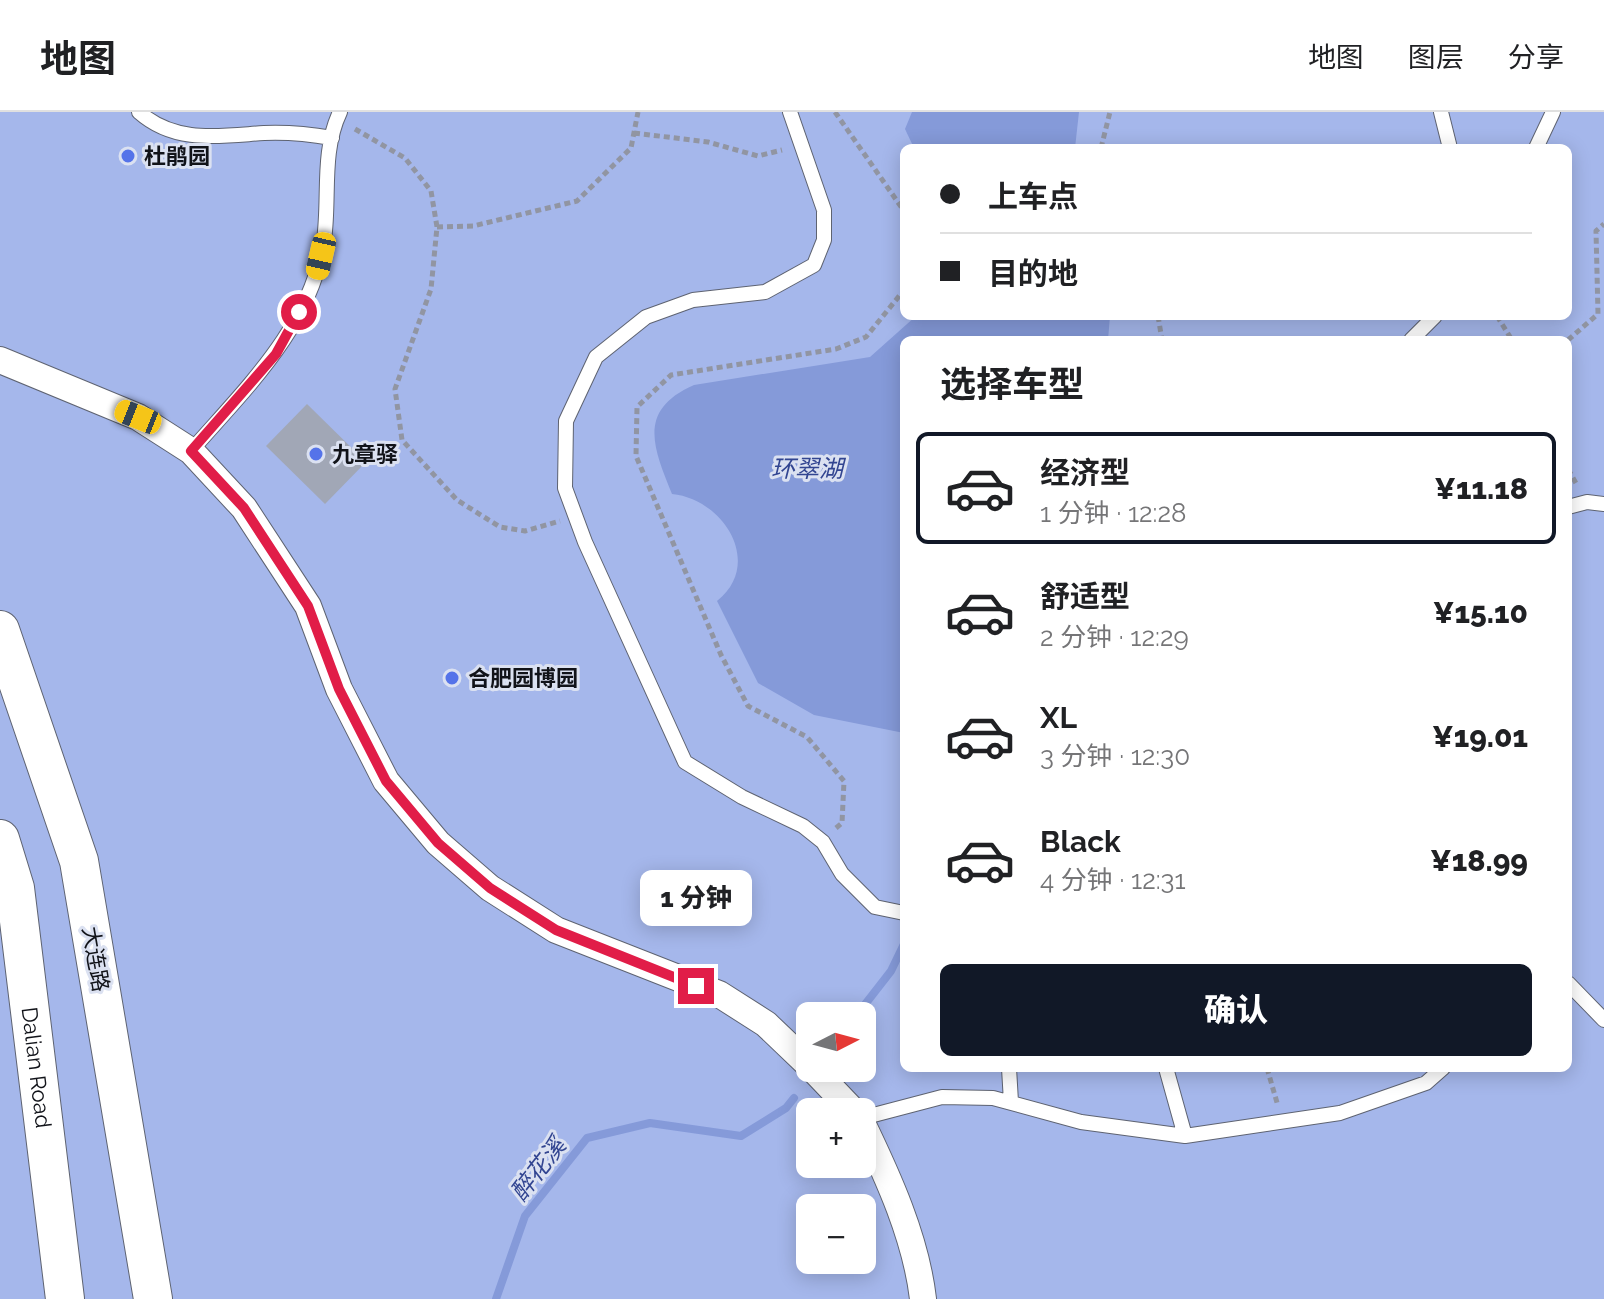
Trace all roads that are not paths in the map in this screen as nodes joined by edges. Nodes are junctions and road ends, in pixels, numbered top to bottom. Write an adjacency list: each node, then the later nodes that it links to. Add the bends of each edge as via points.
1 (139, 112): 6 (lane, via 184,135 302,133)
2 (790, 112): 17 (lane, via 824,210 824,240 814,265 765,292 693,300 646,317 596,357 566,421 565,488 685,762 803,826 823,842 842,874 875,907)
3 (1441, 112): 7 (lane)
4 (1553, 112): 8 (lane)
5 (338, 115): 6 (lane)
6 (332, 138): 12 (lane, via 324,242 310,292 276,354)
7 (1449, 144)
8 (1538, 144)
9 (1431, 320): 10 (lane)
10 (1415, 336)
11 (0, 360): 12 (street, via 138,417)
12 (191, 451): 20 (street, via 244,508 308,606 339,689 386,781 438,843 490,888 556,930 719,994 766,1024)
13 (1604, 504): 14 (lane)
14 (1572, 506)
15 (0, 630): 32 (main road, 大连路, via 79,861)
16 (0, 839): 31 (main road, Dalian Road, via 15,888)
17 (900, 912)
18 (1572, 987): 19 (lane)
19 (1604, 1020)
20 (796, 1053)
21 (1009, 1072): 26 (lane)
22 (1167, 1072): 28 (lane)
23 (1438, 1072): 28 (lane, via 1426,1083 1340,1113)
24 (825, 1082): 25 (street)
25 (841, 1098)
26 (1011, 1102): 27 (lane, via 942,1097); 28 (lane, via 1081,1122)
27 (876, 1117)
28 (1185, 1136)
29 (876, 1151): 30 (street)
30 (922, 1288)
31 (65, 1299)
32 (153, 1299)

